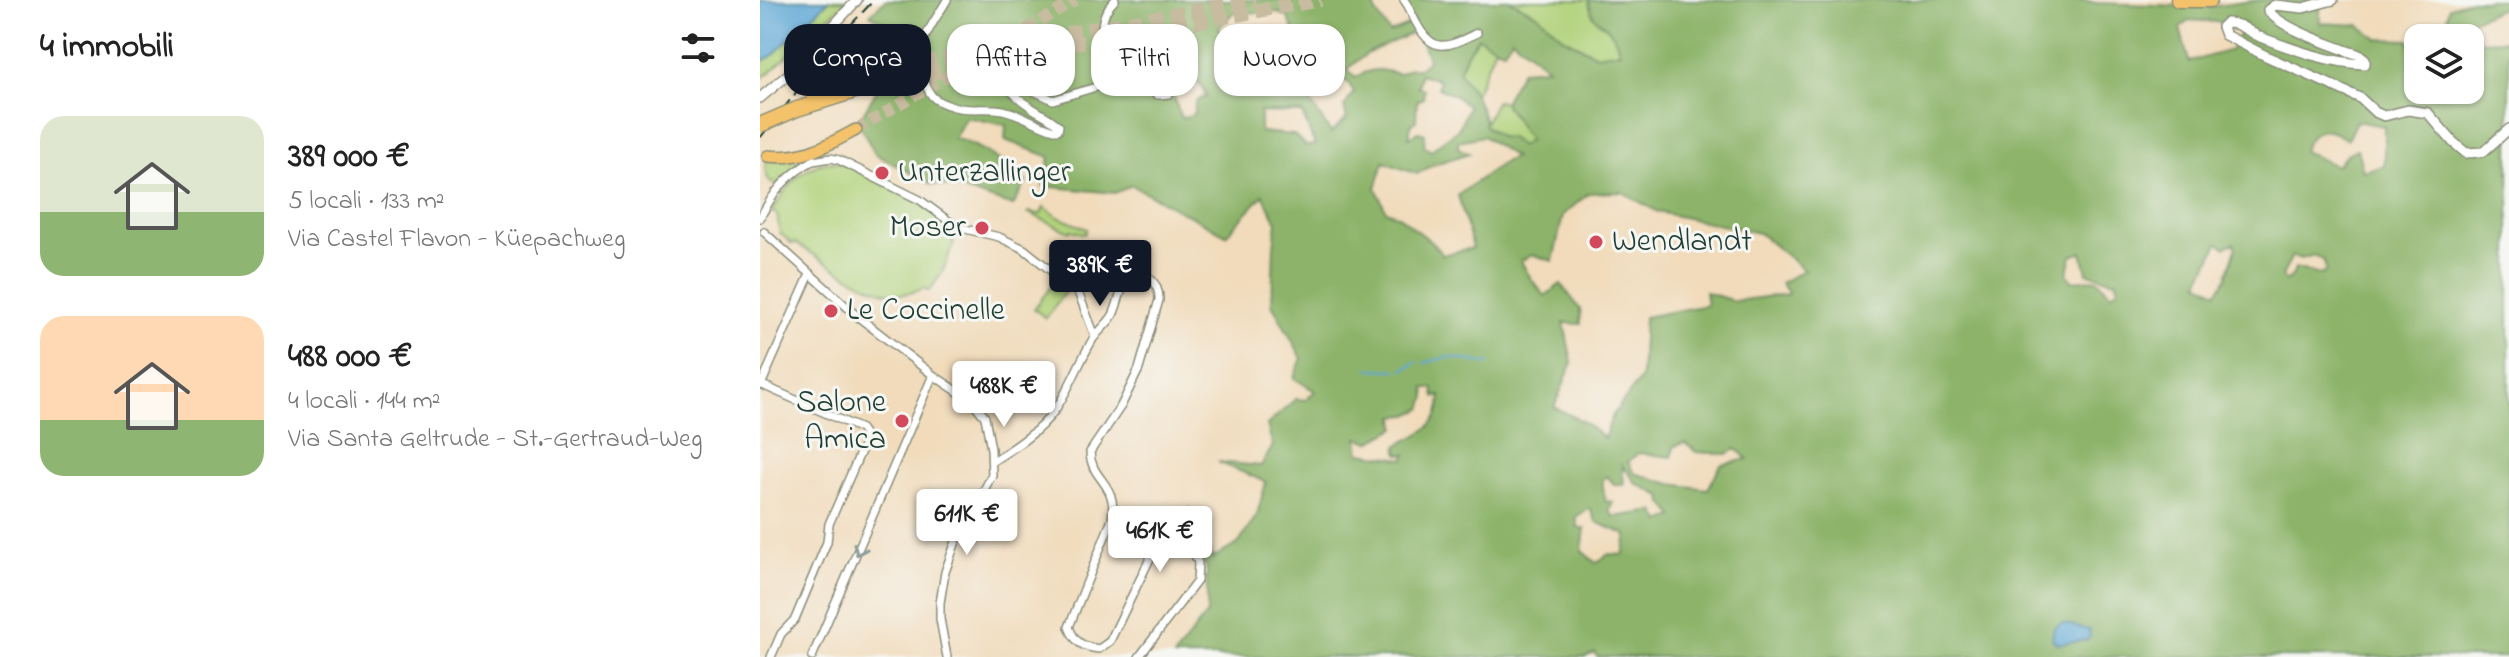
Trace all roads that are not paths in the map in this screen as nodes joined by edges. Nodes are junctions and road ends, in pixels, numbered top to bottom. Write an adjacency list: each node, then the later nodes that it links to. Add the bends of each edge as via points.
1 (857, 0): 9 (street)
2 (947, 0): 3 (street, via 922,43 930,95 954,107 999,109 1028,117 1054,130 1059,126 1055,121 1011,91 991,67 994,64 1006,78 1053,100 1126,78 1158,95 1169,94 1161,78 1110,54 1103,45 1106,7)
3 (1115, 0)
4 (1404, 0): 8 (street, via 1432,44 1447,46)
5 (2178, 0): 6 (highway)
6 (2210, 0)
7 (2333, 0): 12 (street, via 2268,10 2283,23 2362,55 2365,64 2309,53 2234,23 2222,27 2225,35 2360,98 2384,116 2408,110 2428,113 2466,153 2483,152)
8 (1477, 33)
9 (760, 98)
10 (760, 116): 11 (highway, bridge, via 806,96 863,83)
11 (760, 125)
12 (2509, 129)
13 (856, 130): 14 (main road)
14 (826, 147): 15 (main road, via 803,155); 16 (street)
15 (768, 156)
16 (813, 161): 17 (street, via 774,190); 20 (street, via 839,160 920,200 957,227 1012,242 1038,258 1078,292)
17 (760, 218): 18 (street, via 765,225)
18 (762, 234): 19 (street)
19 (810, 274): 21 (street); 22 (street)
20 (1095, 336): 23 (street, via 1054,411); 27 (street, via 1112,317 1125,282 1144,275 1156,283 1159,300 1139,369 1090,452 1093,469 1114,503 1069,627 1083,646 1099,649 1110,641 1159,540 1166,533 1182,533 1198,563 1197,581)
21 (933, 375): 23 (street, via 979,408); 25 (street, one-way to 25)
22 (760, 384): 24 (street, via 865,435 795,619)
23 (993, 461): 26 (street, via 986,489 945,572 940,603)
24 (771, 657)
25 (812, 657)
26 (947, 657)
27 (1139, 657)

